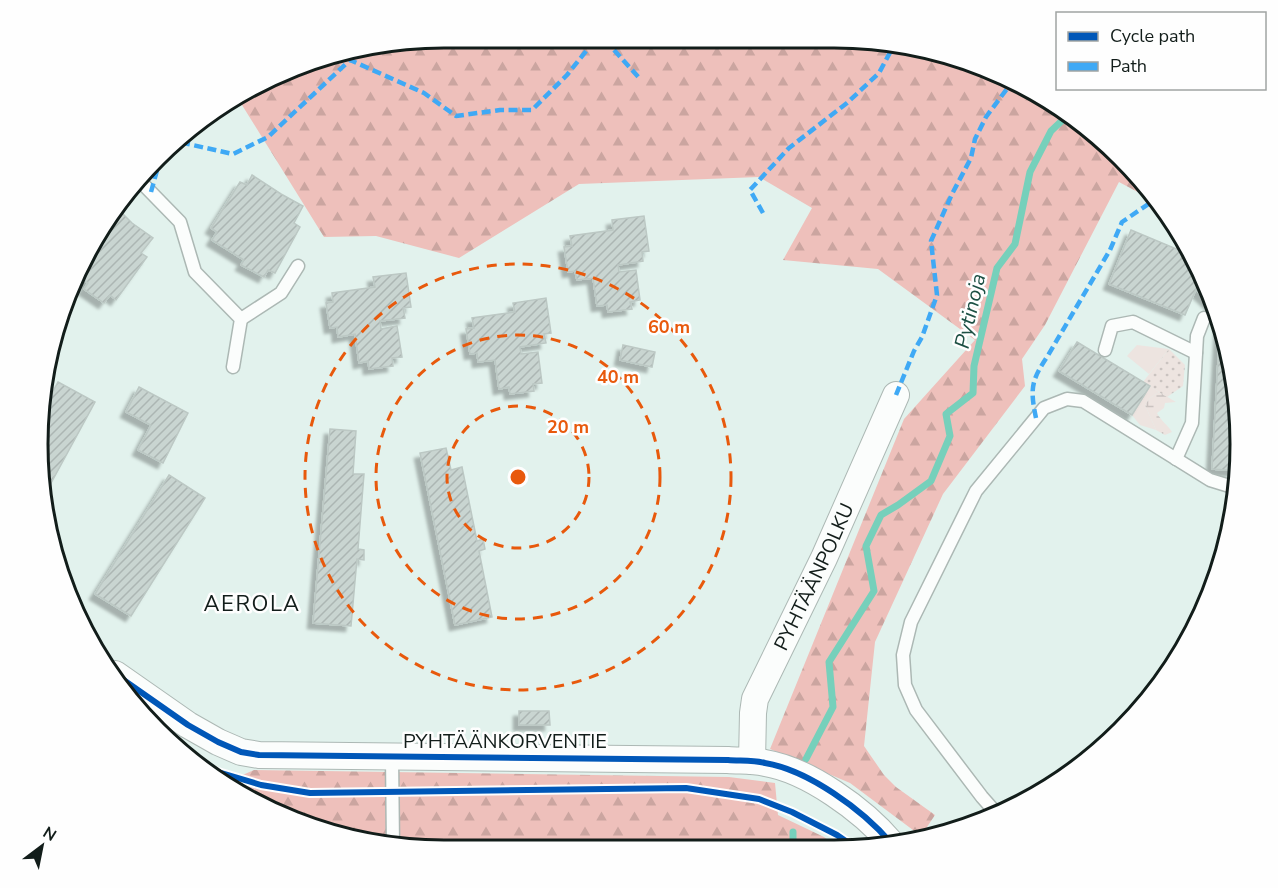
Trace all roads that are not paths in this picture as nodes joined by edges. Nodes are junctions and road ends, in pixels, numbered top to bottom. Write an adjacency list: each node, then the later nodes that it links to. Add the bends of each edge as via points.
1 (144, 185): 4 (lane, via 180,222 195,272)
2 (298, 266): 4 (lane, via 281,293)
3 (1204, 318): 6 (lane)
4 (241, 320): 7 (lane)
5 (1105, 350): 6 (lane, via 1112,326 1133,322)
6 (1196, 353): 9 (lane, via 1192,423)
7 (233, 367)
8 (896, 395): 13 (street, PYHTÄÄNPOLKU, via 824,558 755,699)
9 (1176, 459): 10 (lane, via 1210,480); 14 (lane, via 1083,401 1067,399 1044,408 976,490 911,622 903,655 905,685 916,710)
10 (1228, 485)
11 (129, 684): 12 (street, PYHTÄÄNKORVENTIE, via 188,725 241,752)
12 (392, 757): 13 (street, PYHTÄÄNKORVENTIE); 15 (lane)
13 (752, 761): 16 (street, PYHTÄÄNKORVENTIE, via 784,768 811,780 842,798)
14 (991, 807)
15 (393, 837)
16 (885, 837)

